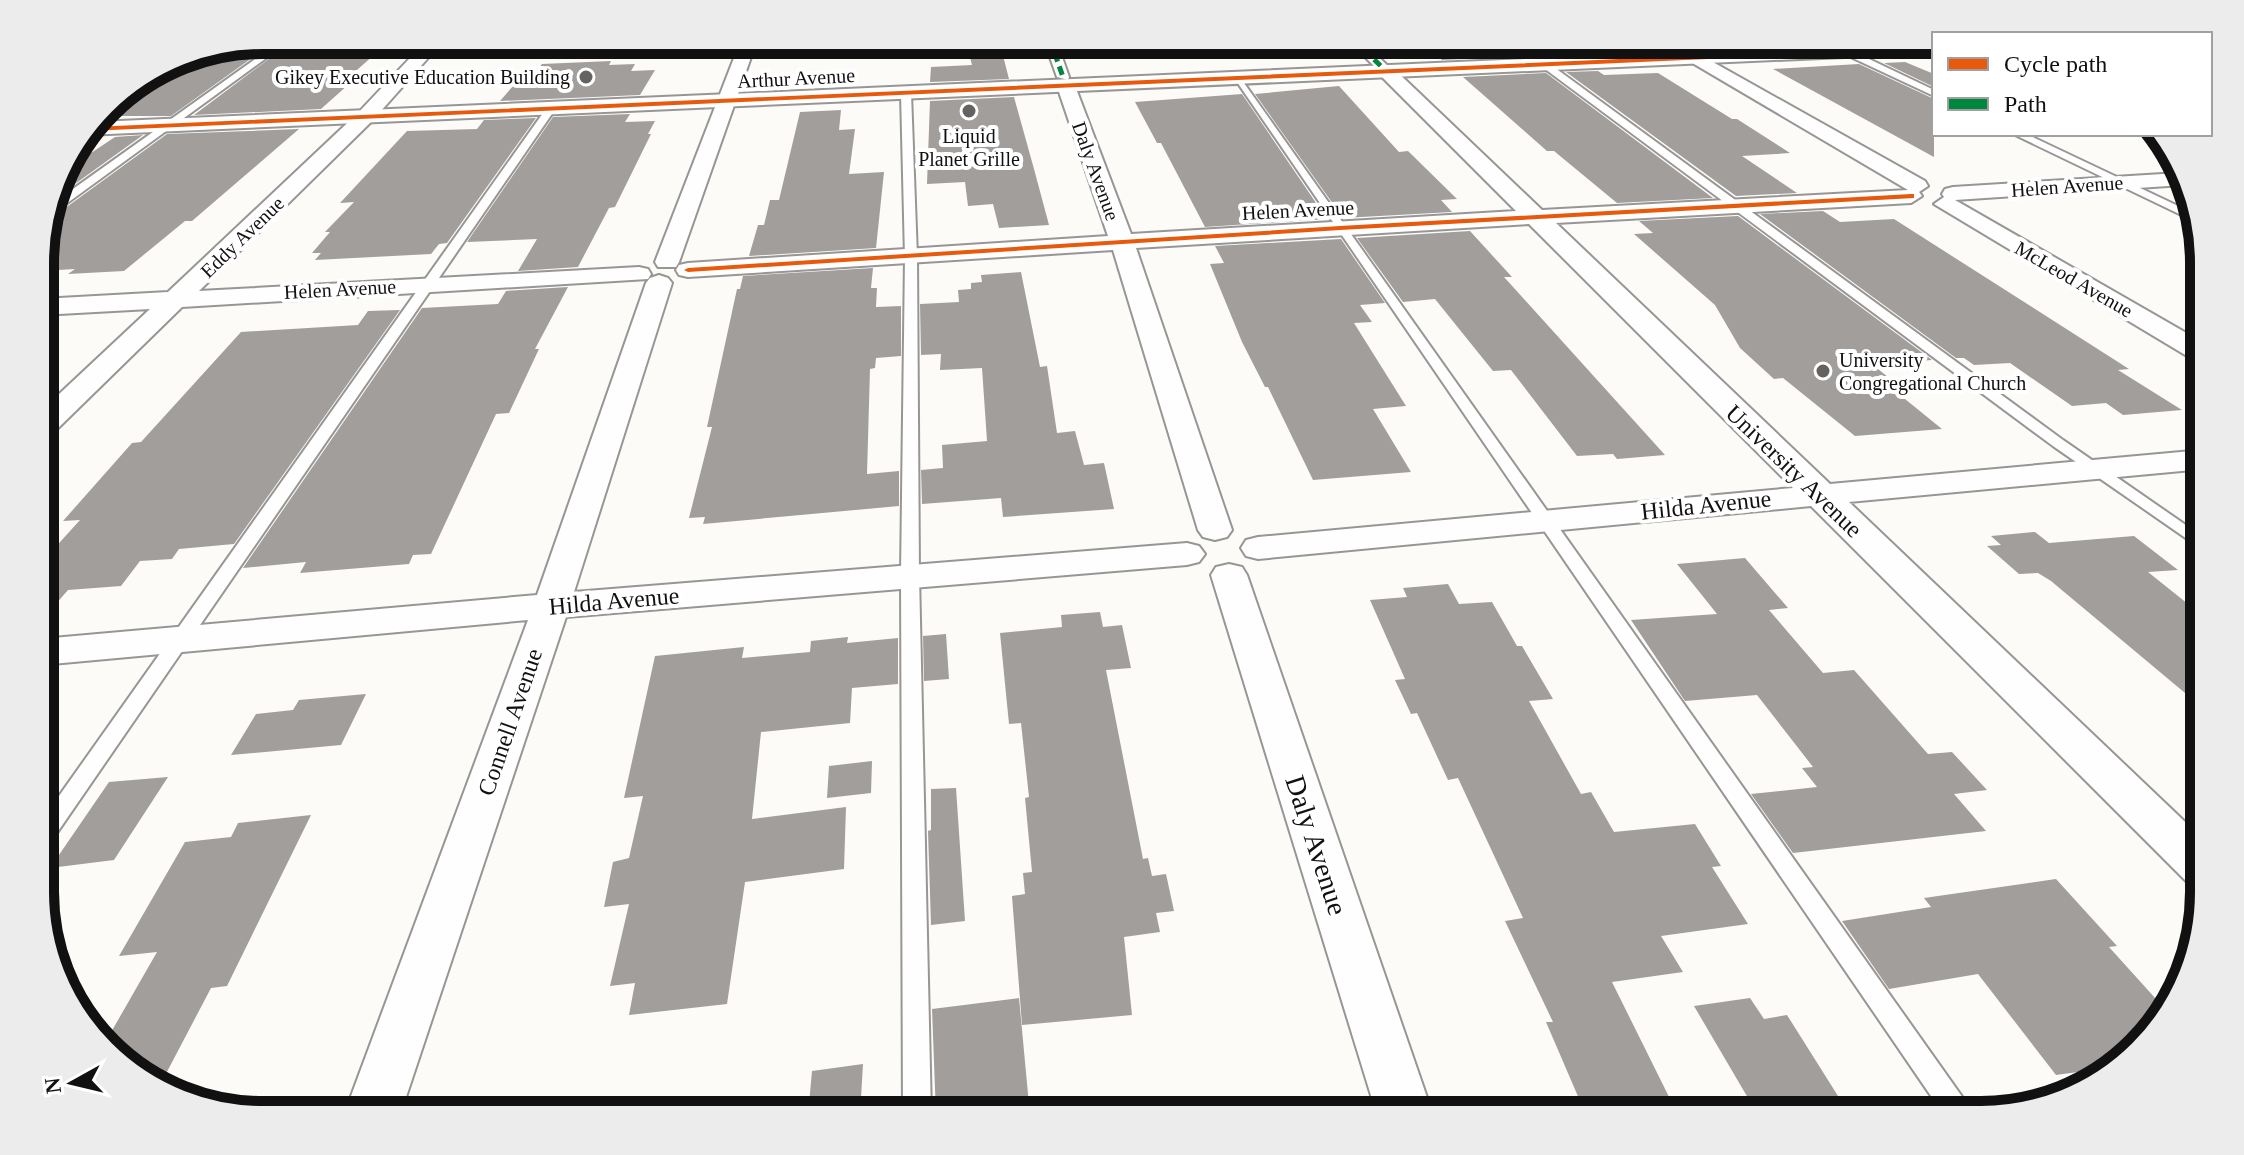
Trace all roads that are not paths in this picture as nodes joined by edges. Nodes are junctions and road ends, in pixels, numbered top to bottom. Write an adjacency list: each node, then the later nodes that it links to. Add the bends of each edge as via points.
1 (267, 54): 18 (lane)
2 (423, 54): 17 (street, Eddy Avenue)
3 (744, 54): 15 (street, Connell Avenue)
4 (1055, 54): 12 (street)
5 (1368, 54): 10 (street)
6 (1770, 54): 8 (street, Arthur Avenue)
7 (1851, 54): 13 (lane)
8 (1695, 57): 9 (street, Arthur Avenue); 23 (street)
9 (1544, 64): 10 (street, Arthur Avenue); 26 (lane)
10 (1387, 72): 11 (street, Arthur Avenue); 28 (street, University Avenue)
11 (1236, 78): 12 (street, Arthur Avenue); 29 (lane)
12 (1064, 81): 14 (street, Arthur Avenue); 30 (street, Daly Avenue)
13 (1932, 92)
14 (906, 93): 15 (street, Arthur Avenue); 31 (lane)
15 (726, 101): 16 (street, Arthur Avenue); 32 (street, Connell Avenue)
16 (551, 108): 17 (street, Arthur Avenue); 33 (lane)
17 (365, 117): 18 (street, Arthur Avenue); 34 (street, Eddy Avenue)
18 (167, 125): 19 (street, Arthur Avenue); 25 (lane)
19 (104, 128)
20 (2022, 136): 22 (lane)
21 (2172, 179): 22 (street, Helen Avenue)
22 (2118, 182): 24 (street, Helen Avenue); 27 (lane)
23 (1914, 191): 24 (street); 26 (street, Helen Avenue)
24 (1949, 199): 36 (street, McLeod Avenue)
25 (64, 201)
26 (1740, 208): 28 (street, Helen Avenue); 39 (lane)
27 (2184, 214)
28 (1536, 217): 29 (street, Helen Avenue); 40 (street, University Avenue)
29 (1340, 228): 30 (street, Helen Avenue); 41 (lane)
30 (1122, 241): 31 (street, Helen Avenue); 42 (street, Daly Avenue)
31 (911, 257): 32 (street, Helen Avenue); 46 (lane)
32 (663, 272): 33 (street, Helen Avenue); 47 (street, Connell Avenue)
33 (428, 284): 34 (street, Helen Avenue); 48 (lane)
34 (177, 298): 35 (street, Helen Avenue); 37 (street, Eddy Avenue)
35 (54, 306)
36 (2190, 346)
37 (54, 416)
38 (2190, 460): 39 (street, Hilda Avenue)
39 (2097, 469): 40 (street, Hilda Avenue); 43 (lane)
40 (1817, 495): 41 (street, Hilda Avenue); 51 (street, University Avenue)
41 (1546, 521): 45 (street, Hilda Avenue); 55 (lane)
42 (1215, 530): 44 (street, via 1195,537); 45 (street, via 1247,536)
43 (2190, 536)
44 (1187, 554): 45 (street, via 1203,570); 46 (street, Hilda Avenue)
45 (1244, 561): 54 (street, Daly Avenue)
46 (910, 575): 47 (street, Hilda Avenue); 53 (lane)
47 (550, 607): 48 (street, Hilda Avenue); 52 (street, Connell Avenue)
48 (179, 639): 49 (street, Hilda Avenue); 50 (lane)
49 (54, 651)
50 (54, 820)
51 (2190, 855)
52 (377, 1101)
53 (917, 1101)
54 (1401, 1101)
55 (1951, 1101)

